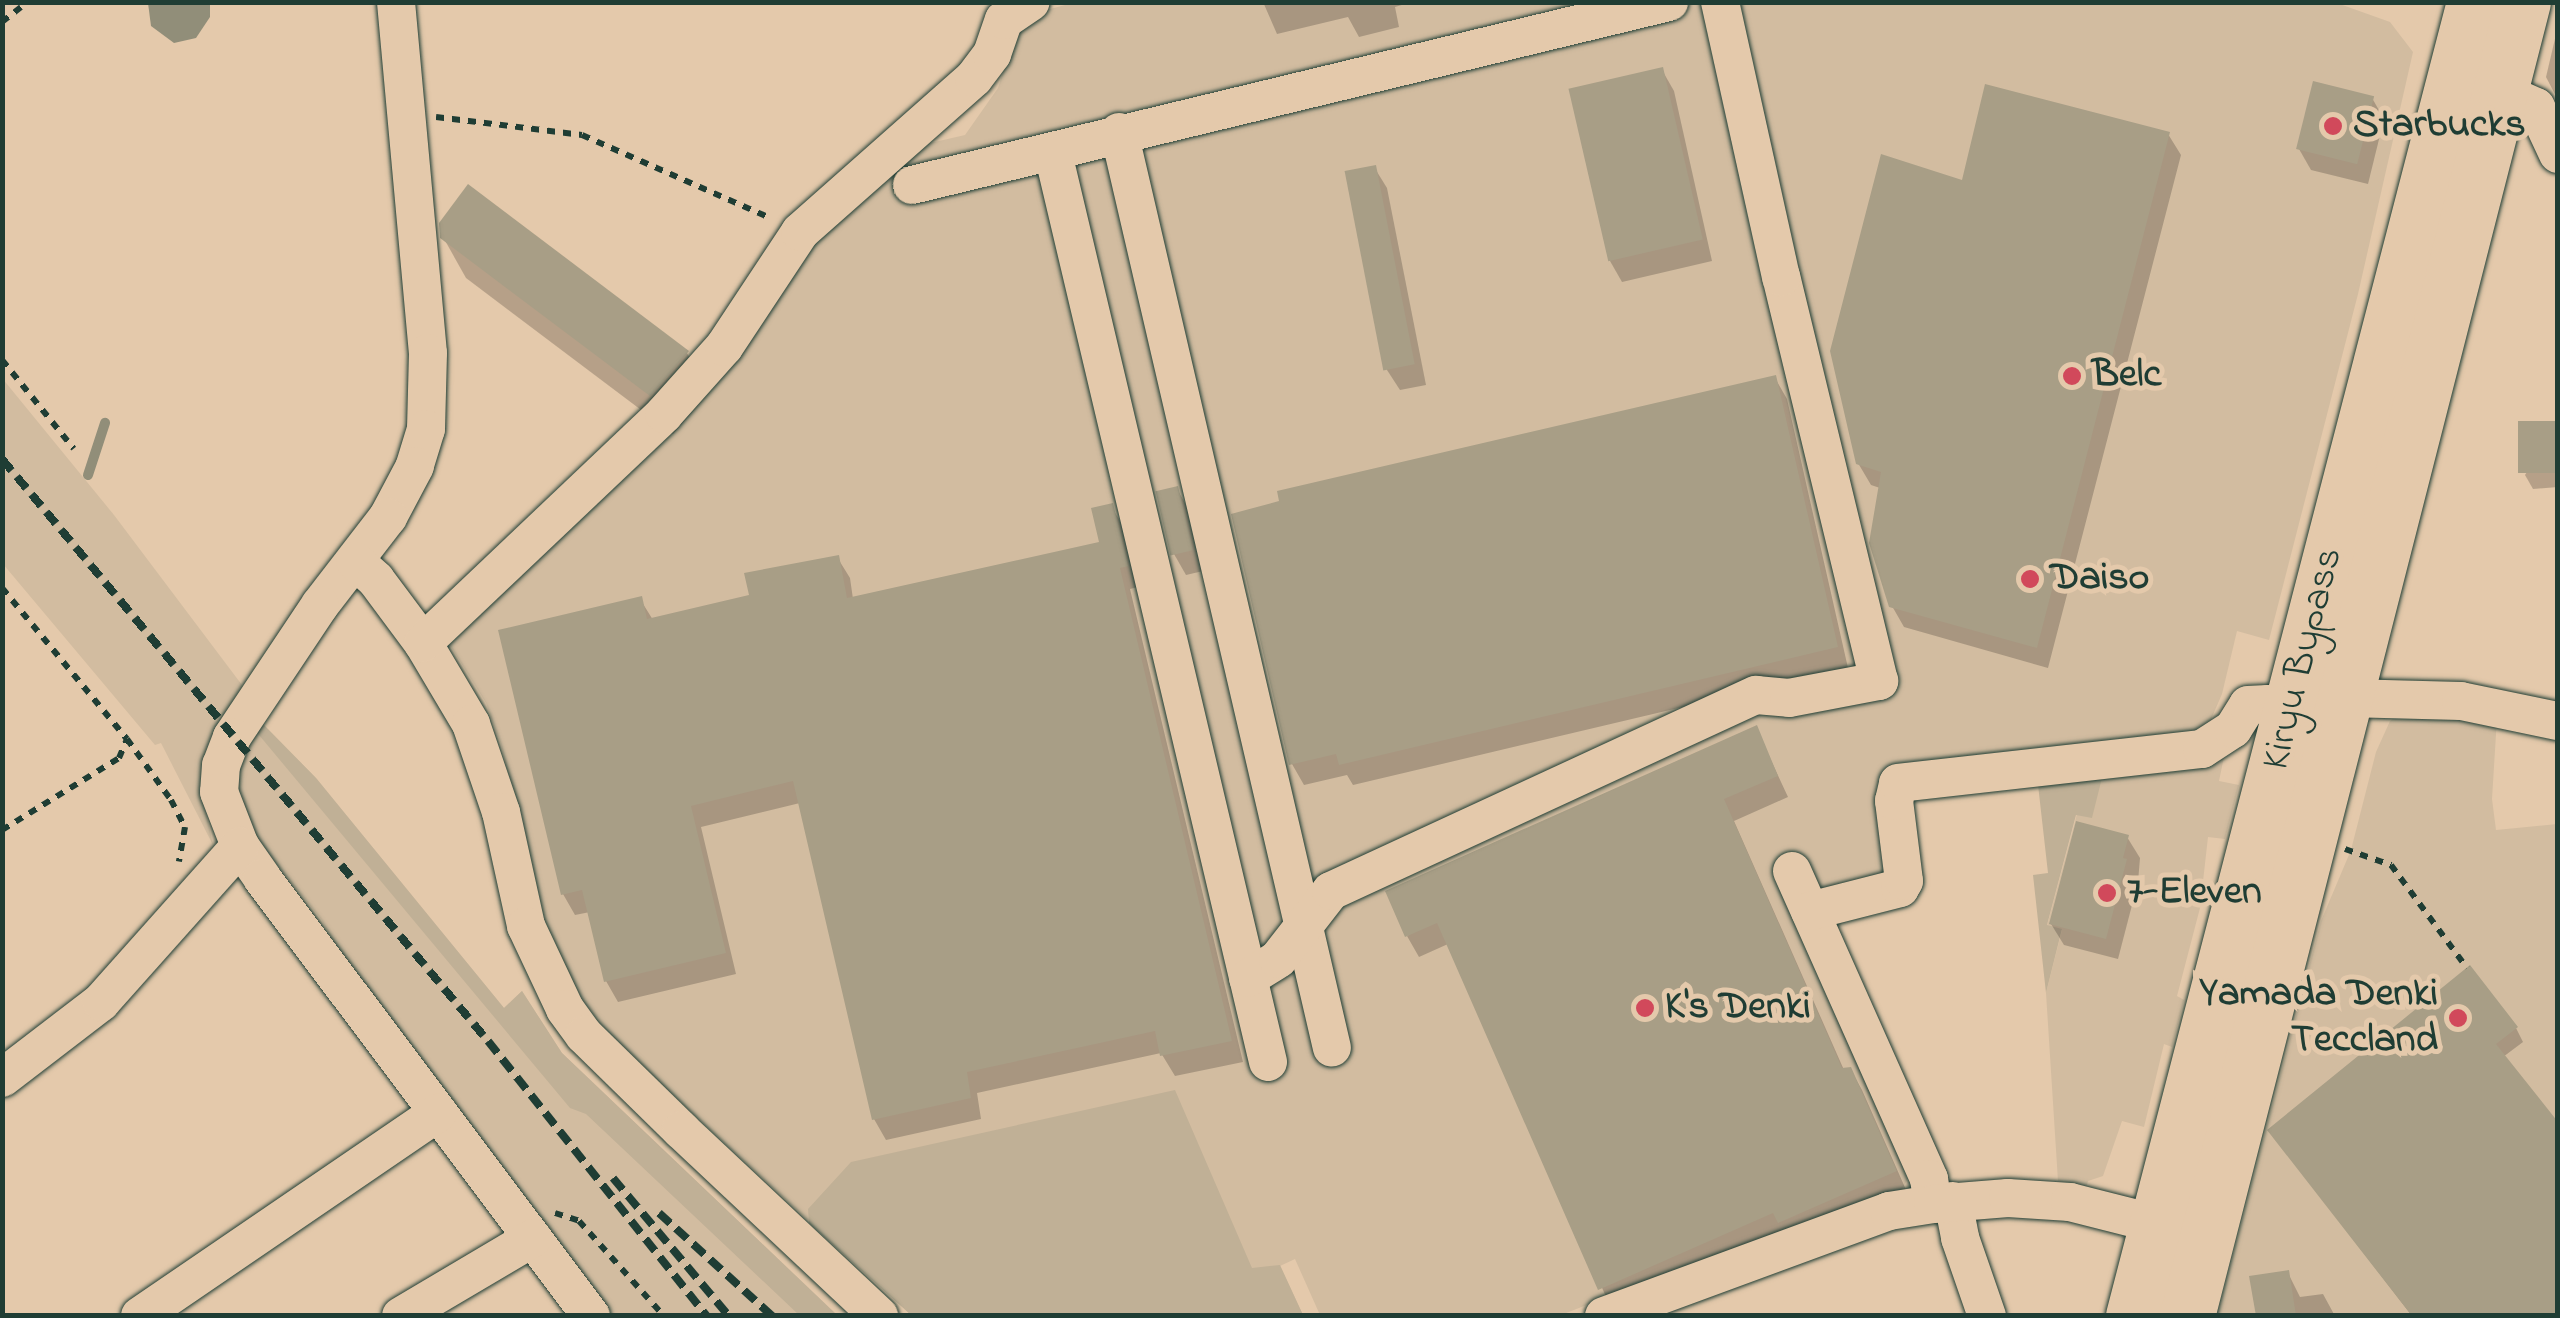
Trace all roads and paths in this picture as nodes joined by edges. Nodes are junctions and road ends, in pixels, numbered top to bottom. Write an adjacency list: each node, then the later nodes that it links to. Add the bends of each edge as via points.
1 (396, 2): 10 (street)
2 (1031, 2): 15 (street, via 1004,20 974,78)
3 (1669, 2): 11 (street)
4 (1720, 2): 31 (street, via 1879,681 1788,698 1756,695 1331,891)
5 (2474, 2): 22 (highway, Kiryu Bypass)
6 (2523, 2): 9 (highway, Kiryu Bypass)
7 (21, 7): 8 (path)
8 (2, 22)
9 (2500, 90): 13 (street, via 2536,107); 21 (highway, Kiryu Bypass)
10 (405, 117): 15 (path, via 477,118 582,136); 18 (street, via 430,408 406,487)
11 (1119, 132): 12 (street); 31 (street)
12 (1053, 153): 14 (street); 33 (street)
13 (2558, 154)
14 (912, 185)
15 (800, 232): 20 (street, via 724,346 664,414)
16 (2, 360): 17 (path)
17 (74, 448)
18 (354, 562): 20 (street, via 376,580); 26 (street, via 225,753 219,792)
19 (2, 588): 24 (path)
20 (423, 643): 46 (street, via 489,770 526,926 565,1009 584,1035)
21 (2346, 698): 23 (street, via 2461,701); 39 (highway, Kiryu Bypass)
22 (2290, 710): 30 (street, via 2248,705 2233,728 2202,750 1898,782 1900,888); 39 (highway, Kiryu Bypass)
23 (2558, 721)
24 (127, 739): 25 (path, via 120,758); 29 (path, via 185,827 181,858)
25 (2, 830)
26 (240, 846): 36 (street, via 101,1002); 37 (street)
27 (2334, 846): 32 (path, via 2391,865)
28 (1792, 871): 30 (street)
29 (168, 874)
30 (1810, 911): 38 (street)
31 (1304, 924): 33 (street, via 1278,959); 34 (street)
32 (2467, 968)
33 (1248, 978): 35 (street)
34 (1332, 1048)
35 (1268, 1062)
36 (2, 1078)
37 (438, 1113): 40 (street); 42 (street)
38 (1943, 1203): 39 (street, via 2070,1202); 41 (street, via 1889,1212); 47 (street)
39 (2183, 1230): 48 (highway, Kiryu Bypass); 49 (highway, Kiryu Bypass)
40 (533, 1238): 43 (street); 44 (street); 45 (path, via 547,1216 567,1214)
41 (1610, 1315)
42 (140, 1316)
43 (400, 1316)
44 (591, 1316)
45 (664, 1316)
46 (879, 1316)
47 (1987, 1316)
48 (2133, 1316)
49 (2187, 1316)

